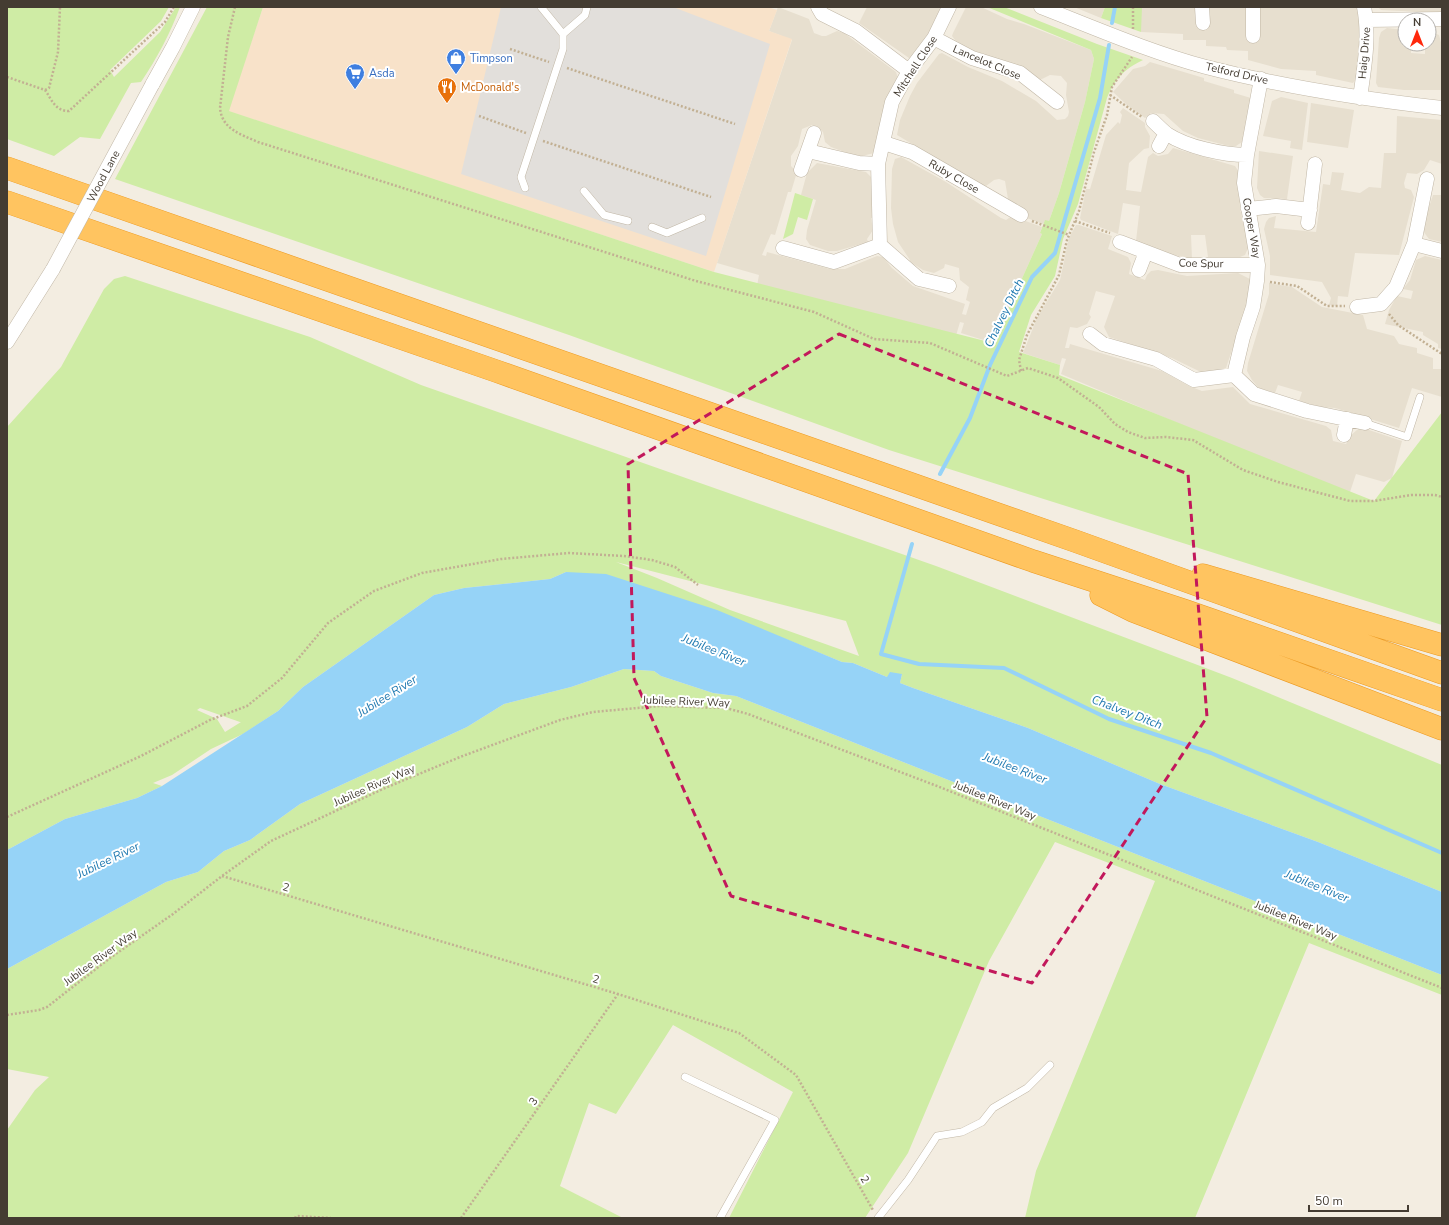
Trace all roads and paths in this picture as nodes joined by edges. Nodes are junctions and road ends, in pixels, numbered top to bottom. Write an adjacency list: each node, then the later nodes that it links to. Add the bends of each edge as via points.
1 (60, 7): 25 (path, via 55,65 49,88)
2 (174, 7): 25 (path, via 165,22 69,111 62,111 54,105)
3 (193, 7): 69 (street, Wood Lane, bridge, via 53,269)
4 (235, 7): 71 (path, via 228,37 220,108 221,118 226,125 244,136 696,282 814,312 874,339 930,343 1007,376)
5 (541, 7): 16 (lane)
6 (587, 7): 16 (lane, via 585,15)
7 (818, 7): 22 (street, via 822,14 856,31)
8 (949, 7): 18 (street, Mitchell Close)
9 (1041, 7): 19 (street, Telford Drive)
10 (1133, 7): 19 (path, via 1133,32 1141,35)
11 (1202, 7): 15 (street)
12 (1253, 7): 17 (street)
13 (1366, 13): 14 (street); 27 (street, Haig Drive, via 1365,60)
14 (1442, 19)
15 (1203, 23)
16 (563, 34): 21 (lane, via 563,50)
17 (1253, 36)
18 (934, 38): 22 (street, Mitchell Close); 28 (street, Lancelot Close, via 972,58 1020,74)
19 (1137, 44): 24 (street, Telford Drive, via 1205,67); 26 (path, via 1131,60 1112,87)
20 (510, 49): 21 (path)
21 (558, 66): 32 (path); 35 (lane)
22 (909, 71): 36 (street, Mitchell Close, via 892,102)
23 (7, 76): 25 (path)
24 (1261, 79): 27 (street, Telford Drive); 39 (street, Cooper Way)
25 (45, 90)
26 (1110, 95): 31 (path, via 1139,116); 53 (path, via 1107,115)
27 (1360, 98): 29 (street, Telford Drive)
28 (1057, 102)
29 (1442, 108)
30 (479, 116): 35 (path, via 521,130)
31 (1153, 121): 34 (street)
32 (735, 124)
33 (814, 132): 38 (street)
34 (1166, 133): 37 (street); 39 (street, via 1184,142 1228,155)
35 (535, 138): 45 (lane, via 521,177); 47 (path)
36 (884, 143): 40 (street, Mitchell Close); 50 (street, Ruby Close, via 912,152)
37 (1159, 146)
38 (808, 151): 40 (street, via 859,163); 43 (street)
39 (1247, 155): 49 (street, Cooper Way, via 1244,183)
40 (878, 164): 58 (street, Mitchell Close)
41 (1315, 164): 49 (street, via 1309,216 1276,206)
42 (7, 168): 78 (highway)
43 (801, 170)
44 (1427, 180): 57 (street)
45 (525, 188)
46 (584, 191): 52 (lane, via 604,215)
47 (711, 197)
48 (7, 202): 79 (highway)
49 (1248, 208): 62 (street, Cooper Way)
50 (1021, 215): 55 (path, via 1058,233)
51 (702, 218): 54 (lane, via 667,233)
52 (628, 221)
53 (1075, 221): 55 (path); 56 (path, via 1119,237)
54 (652, 228)
55 (1069, 235): 71 (path, via 1059,275 1032,323 1021,352 1019,360)
56 (1120, 242): 61 (street, Coe Spur)
57 (1414, 244): 60 (street); 66 (street, via 1396,287)
58 (880, 245): 59 (street, via 834,262); 65 (street, via 919,280)
59 (783, 248)
60 (1442, 251)
61 (1146, 252): 62 (street, Coe Spur, via 1180,265); 63 (street)
62 (1258, 265): 64 (street, Cooper Way)
63 (1139, 270)
64 (1257, 281): 67 (path, via 1297,286 1327,306); 72 (street, Cooper Way, via 1253,307)
65 (949, 286)
66 (1381, 304): 67 (street); 70 (path, via 1398,325)
67 (1357, 307)
68 (1090, 334): 72 (street, via 1103,344 1156,360 1194,380)
69 (7, 342)
70 (1442, 354)
71 (1022, 371): 77 (path, via 1028,368 1058,378 1099,407 1115,424 1128,432 1145,438 1193,440 1243,470 1278,482 1350,501 1374,501 1411,495)
72 (1234, 375): 74 (street, via 1254,394 1306,411)
73 (1420, 397): 75 (lane, via 1407,437)
74 (1347, 419): 75 (street); 76 (street)
75 (1366, 423)
76 (1344, 435)
77 (1442, 497)
78 (1075, 541): 81 (highway, via 1238,584); 82 (highway)
79 (1033, 561): 83 (highway); 84 (highway, via 1133,611)
80 (698, 585): 85 (path, via 675,567 652,560 569,553 500,559 422,572 374,591 328,623 282,678 247,706 210,720 141,756)
81 (1442, 645)
82 (1442, 673)
83 (1442, 700)
84 (1442, 729)
85 (7, 817)
86 (222, 876): 87 (path, Jubilee River Way, via 272,841 356,802 460,757 560,720 593,712 660,706 726,708 938,786); 88 (path, 2); 89 (path, Jubilee River Way, via 47,1006 39,1010)
87 (1442, 988)
88 (618, 994): 92 (path, 2, via 740,1033 796,1075); 95 (path, 3)
89 (7, 1015)
90 (1050, 1065): 97 (lane, via 1027,1088 993,1108 982,1122 962,1132 937,1136 908,1180)
91 (685, 1078): 96 (lane, via 775,1120)
92 (874, 1211)
93 (294, 1218): 94 (path)
94 (331, 1218)
95 (461, 1218)
96 (720, 1218)
97 (878, 1218)

